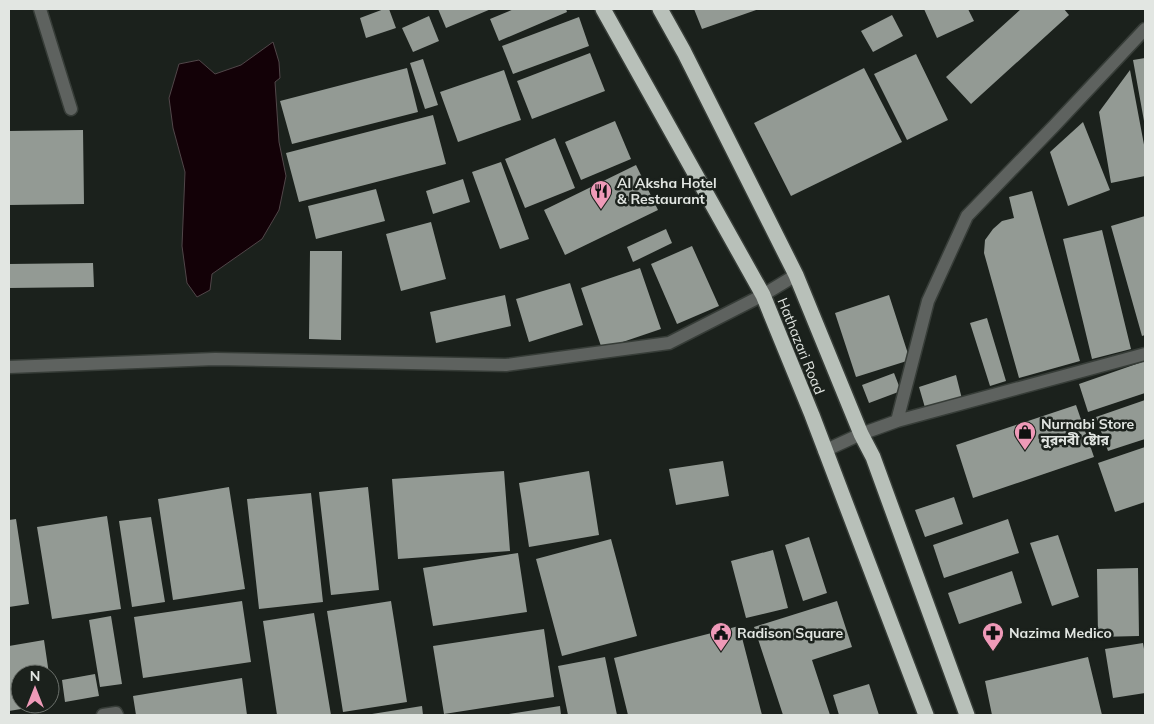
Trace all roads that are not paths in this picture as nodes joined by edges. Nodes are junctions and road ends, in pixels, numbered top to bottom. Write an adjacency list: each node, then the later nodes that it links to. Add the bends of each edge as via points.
1 (40, 9): 5 (street)
2 (603, 9): 7 (highway, Hathazari Road)
3 (660, 9): 6 (highway, Hathazari Road)
4 (1145, 29): 10 (street, via 967,216 928,301)
5 (71, 109)
6 (796, 276): 7 (street); 11 (highway, Hathazari Road)
7 (763, 295): 9 (street, via 669,343 506,365 215,359); 12 (highway, Hathazari Road)
8 (1145, 354): 10 (street)
9 (9, 367)
10 (897, 421): 11 (street)
11 (861, 434): 12 (street); 16 (highway, Hathazari Road)
12 (824, 451): 15 (highway, Hathazari Road)
13 (103, 715): 14 (street)
14 (117, 715)
15 (926, 715)
16 (967, 715)

